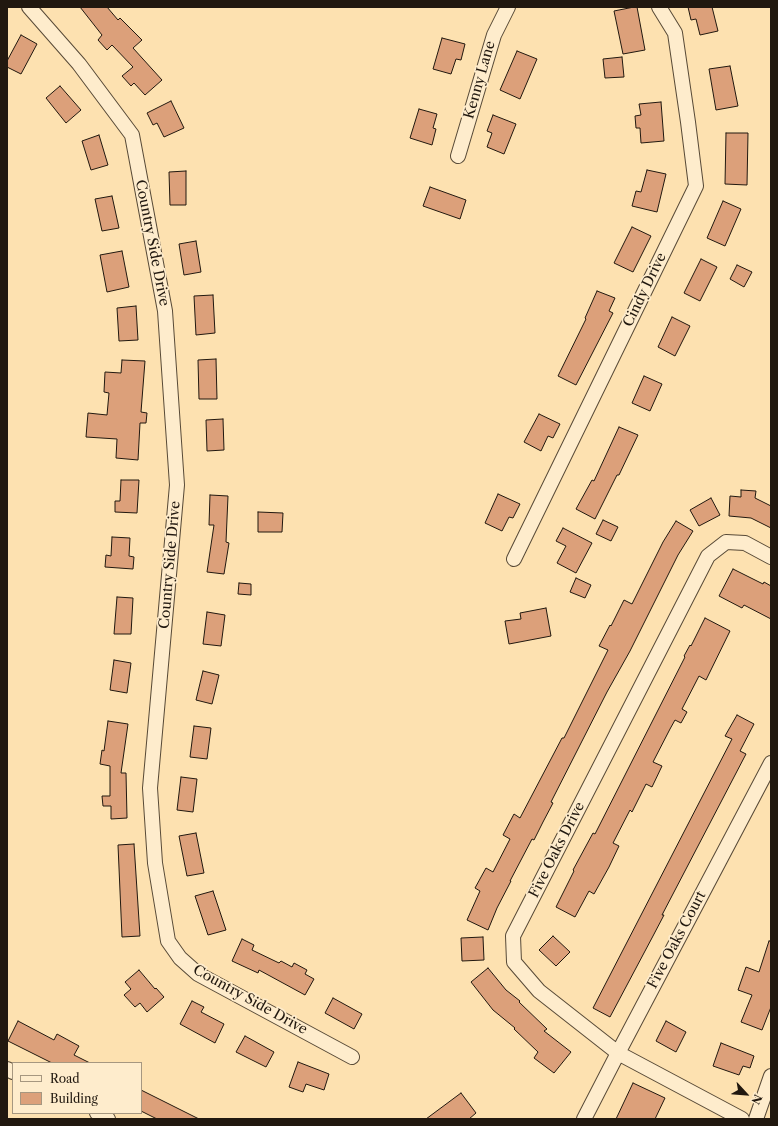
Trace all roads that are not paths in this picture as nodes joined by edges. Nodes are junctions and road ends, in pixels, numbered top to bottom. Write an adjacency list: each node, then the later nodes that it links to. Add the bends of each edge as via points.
1 (29, 7): 9 (street, Country Side Drive, via 79,64 132,135 165,311 177,486 150,788 155,863 168,941 180,958 198,974)
2 (508, 7): 4 (street, Kenny Lane, via 494,35)
3 (659, 7): 6 (street, Cindy Drive, via 675,34 696,186)
4 (458, 156)
5 (771, 557): 8 (street, Five Oaks Drive, via 744,543 726,542 708,556 512,936 514,962 540,991)
6 (514, 559)
7 (771, 763): 8 (street, Five Oaks Court)
8 (618, 1053): 13 (street, Five Oaks Court); 14 (street, Five Oaks Drive)
9 (352, 1057)
10 (771, 1076): 15 (street)
11 (99, 1114): 12 (street)
12 (108, 1119)
13 (584, 1119)
14 (742, 1119)
15 (756, 1119)

